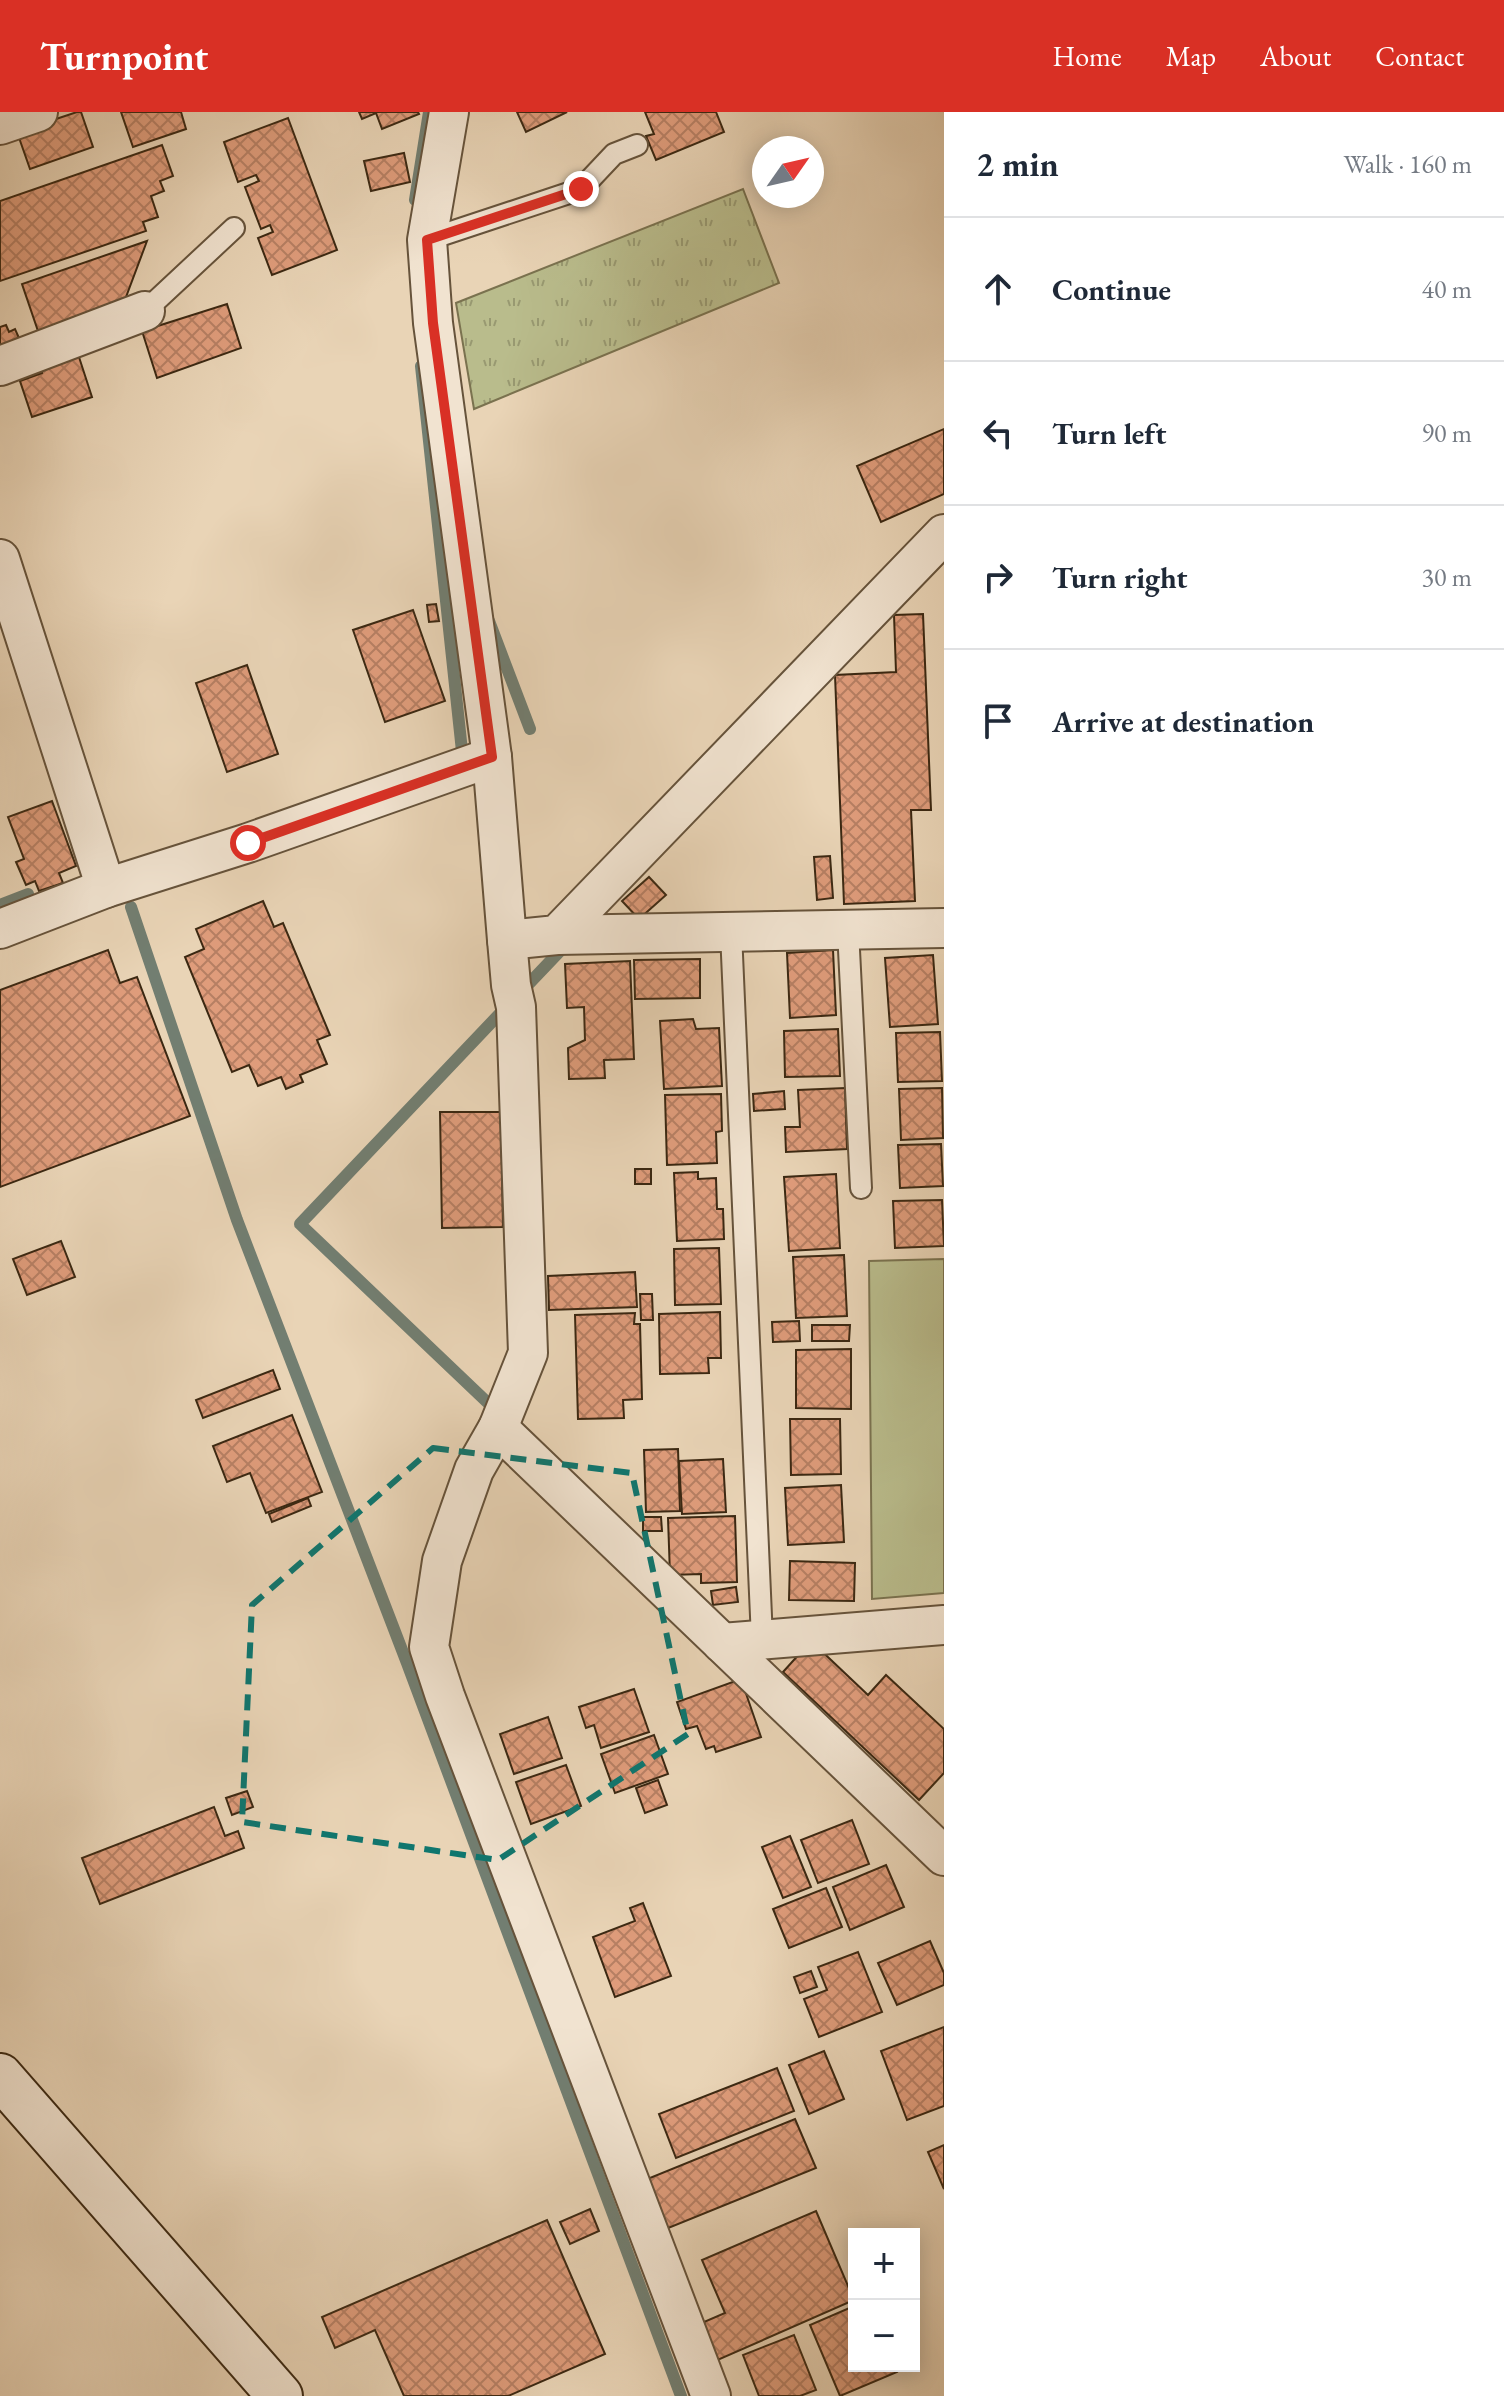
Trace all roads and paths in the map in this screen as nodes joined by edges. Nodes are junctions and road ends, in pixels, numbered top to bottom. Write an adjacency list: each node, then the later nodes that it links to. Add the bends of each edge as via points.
1 (38, 112): 3 (street)
2 (449, 112): 6 (street)
3 (0, 125)
4 (637, 145): 6 (lane, via 614,154 581,189)
5 (234, 228): 7 (lane)
6 (427, 240): 11 (street, via 433,323)
7 (131, 317): 8 (street)
8 (0, 366)
9 (944, 534): 17 (street)
10 (0, 559): 12 (street)
11 (492, 757): 12 (street); 18 (street)
12 (106, 888): 14 (street)
13 (944, 928): 15 (street)
14 (0, 929)
15 (848, 930): 16 (street); 19 (lane)
16 (731, 932): 17 (street); 22 (lane)
17 (557, 935): 18 (street)
18 (507, 940): 20 (street, via 514,996 528,1353)
19 (861, 1188)
20 (498, 1428): 23 (street); 27 (street, via 474,1470 413,1652 456,1726)
21 (944, 1625): 22 (street)
22 (762, 1639): 23 (street)
23 (722, 1643): 24 (street)
24 (944, 1856)
25 (0, 2076): 26 (street)
26 (280, 2396)
27 (711, 2396)

